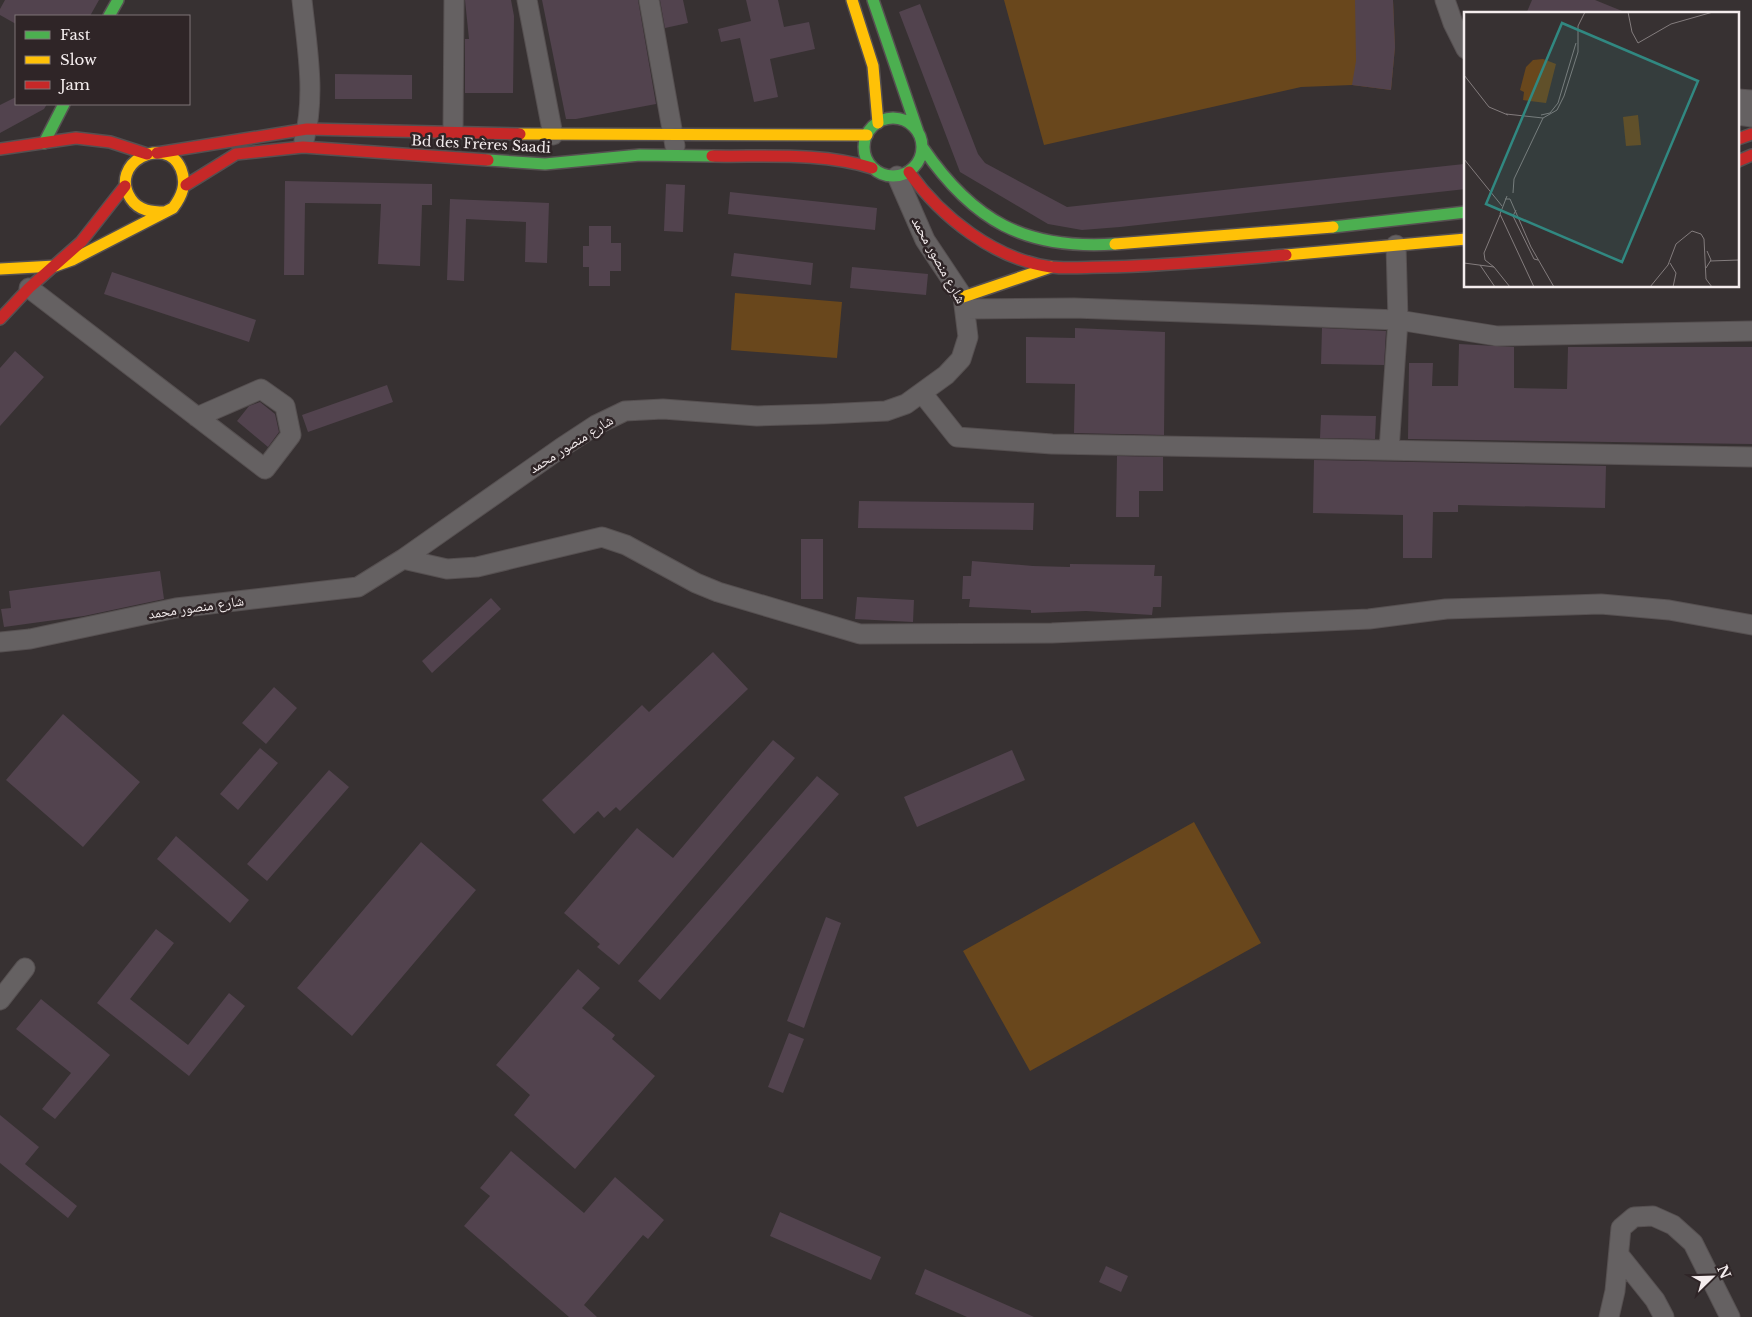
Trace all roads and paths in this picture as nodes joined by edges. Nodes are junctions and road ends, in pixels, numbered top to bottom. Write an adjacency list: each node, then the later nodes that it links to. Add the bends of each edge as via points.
1 (118, 0): 9 (main road)
2 (302, 0): 23 (street, via 311,78)
3 (454, 0): 17 (street)
4 (527, 0): 20 (street)
5 (649, 0): 18 (street)
6 (852, 0): 11 (main road, via 868,44)
7 (874, 0): 16 (main road)
8 (1445, 0): 10 (street)
9 (110, 15)
10 (1464, 45)
11 (876, 89): 13 (main road); 14 (main road)
12 (63, 105): 26 (main road)
13 (865, 113)
14 (878, 122): 16 (main road, via 894,118 903,120); 21 (main road)
15 (855, 125): 22 (main road)
16 (918, 132): 27 (main road)
17 (453, 133): 20 (main road, Bd des Frères Saadi); 23 (main road, Bd des Frères Saadi)
18 (674, 133): 20 (main road, Bd des Frères Saadi); 22 (main road, Bd des Frères Saadi); 30 (street)
19 (1752, 134): 24 (main road)
20 (553, 135)
21 (867, 135): 22 (main road, Bd des Frères Saadi); 33 (main road, via 865,152)
22 (838, 136)
23 (305, 138): 29 (main road, Bd des Frères Saadi); 30 (main road, Bd des Frères Saadi, via 545,164); 36 (main road, Bd des Frères Saadi, via 236,154)
24 (1740, 138)
25 (110, 142): 26 (main road, via 76,138); 29 (main road); 35 (main road)
26 (44, 143): 28 (main road)
27 (923, 148): 34 (main road, via 921,158); 38 (main road, via 941,176 971,207 1022,234 1081,246 1324,228)
28 (0, 149)
29 (152, 153): 35 (main road, via 138,158 130,166); 36 (main road, via 167,155 181,167)
30 (675, 155): 33 (main road, Bd des Frères Saadi, via 825,158)
31 (1752, 155): 32 (main road)
32 (1740, 159)
33 (872, 168): 34 (main road, via 888,176)
34 (903, 174): 42 (main road, via 966,230 991,246 1017,258); 45 (street, شارع منصور محمد, via 925,240)
35 (126, 180): 37 (main road, via 127,195 139,209); 41 (main road, via 81,242)
36 (186, 185): 37 (main road, via 179,202)
37 (165, 212): 41 (main road)
38 (1464, 212)
39 (1464, 240): 40 (main road)
40 (1396, 245): 42 (main road, via 1162,266); 47 (street)
41 (55, 266): 43 (main road); 44 (main road)
42 (1052, 267): 45 (main road)
43 (0, 269)
44 (29, 288): 46 (main road); 50 (street)
45 (965, 303): 47 (street); 49 (street, شارع منصور محمد, via 968,337 961,359)
46 (0, 319)
47 (1398, 320): 48 (street, via 1498,336); 51 (street)
48 (1752, 331)
49 (922, 393): 51 (street, via 957,437 1052,444); 53 (street, شارع منصور محمد, via 906,404 886,410 824,414 758,416 663,409 625,411 561,448)
50 (197, 417): 50 (street, via 265,469 291,434 285,406 261,389)
51 (1389, 450): 52 (street)
52 (1752, 457)
53 (403, 559): 54 (street, via 447,569 477,568 602,537 626,545 718,592 860,634 1062,632 1370,619 1446,609 1601,604 1669,610); 55 (street, شارع منصور محمد, via 358,586 176,608 30,639)
54 (1752, 625)
55 (0, 642)
56 (25, 968): 57 (street)
57 (0, 1000)
58 (1619, 1255): 59 (street); 60 (street, via 1655,1300); 61 (street, via 1622,1228 1634,1217 1652,1216 1674,1225 1693,1244)
59 (1609, 1317)
60 (1664, 1317)
61 (1730, 1317)

